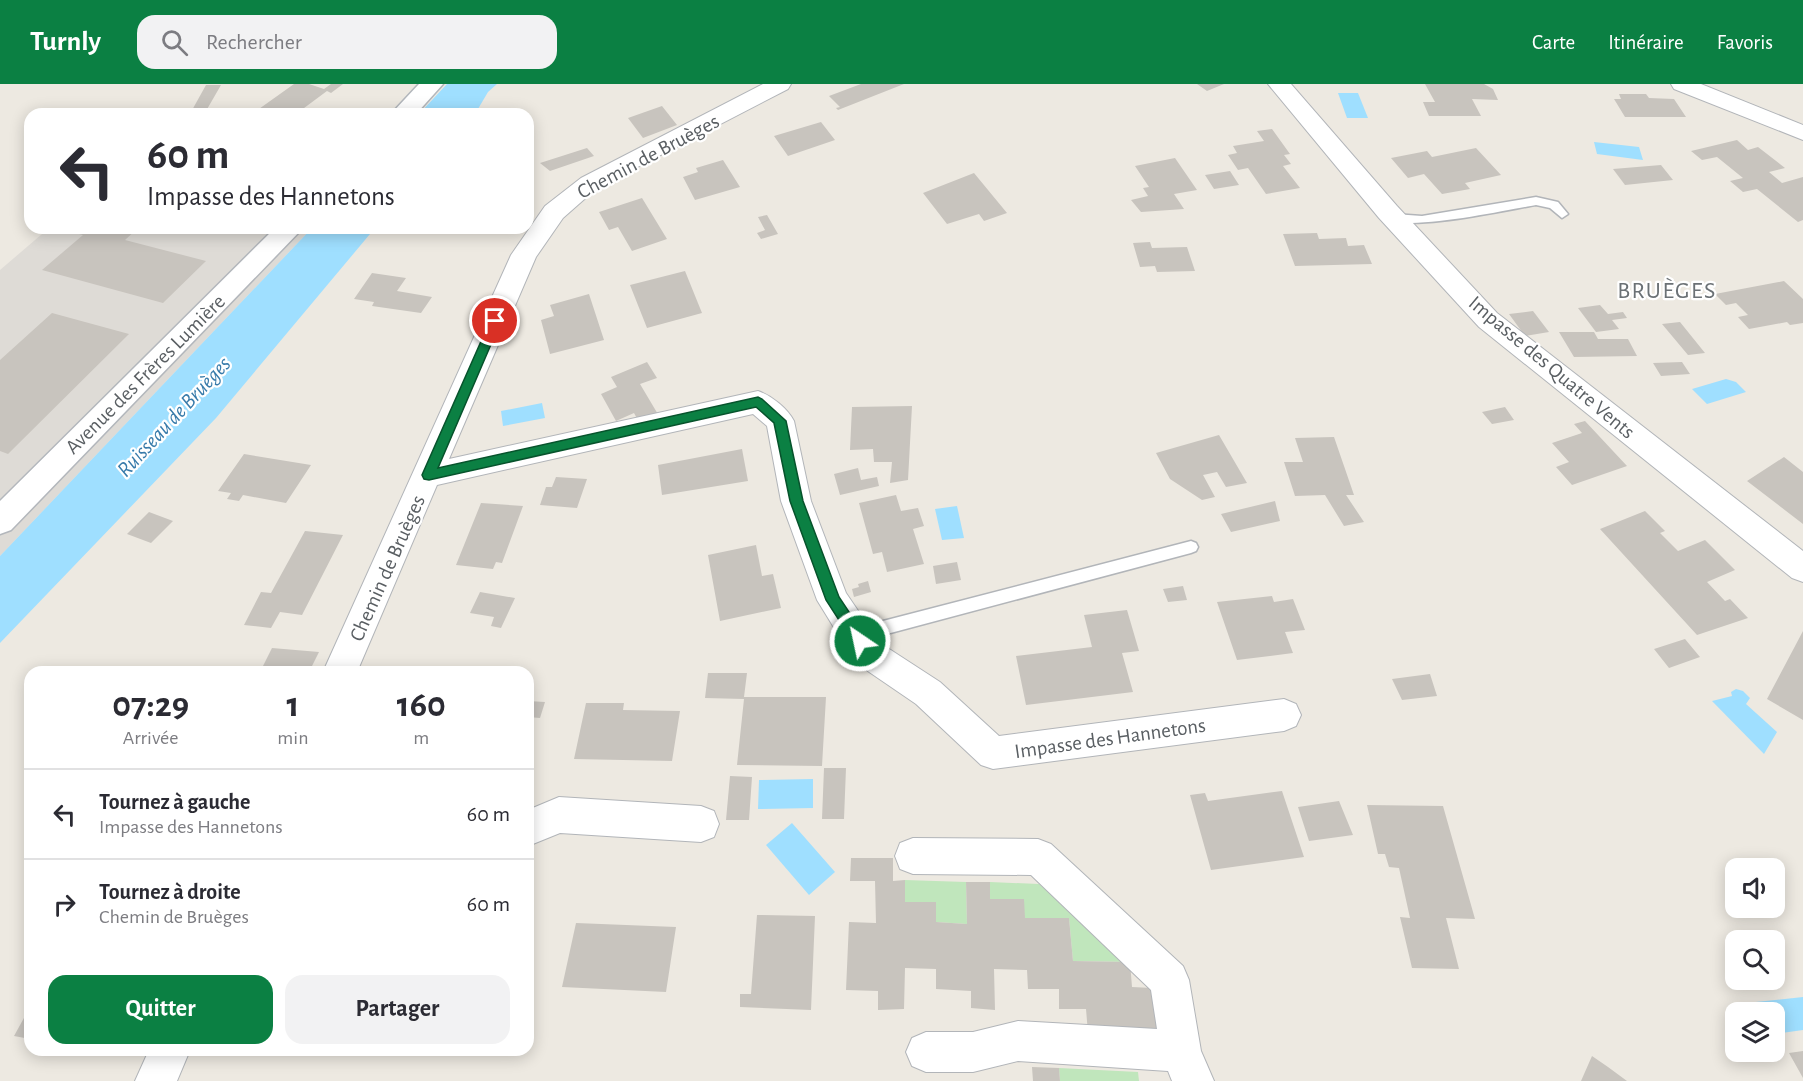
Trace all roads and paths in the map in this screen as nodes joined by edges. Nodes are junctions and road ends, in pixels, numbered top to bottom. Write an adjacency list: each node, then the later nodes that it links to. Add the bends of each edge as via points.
1 (432, 84): 6 (street)
2 (780, 84): 11 (street, Chemin de Bruèges, via 589,183 554,212 524,255)
3 (1279, 84): 9 (street, Impasse des Quatre Vents)
4 (1682, 84): 5 (street)
5 (1731, 93): 7 (street)
6 (409, 108)
7 (1803, 133)
8 (1562, 214): 9 (lane, via 1554,205 1536,201 1422,220)
9 (1394, 218): 14 (street, Impasse des Quatre Vents, via 1488,320)
10 (284, 234): 12 (street, Avenue des Frères Lumière)
11 (429, 475): 15 (street, Impasse des Hannetons, via 758,402 780,421 796,501 833,600); 16 (street, Chemin de Bruèges)
12 (0, 521)
13 (1191, 547): 15 (lane, via 883,628)
14 (1803, 569)
15 (852, 629): 17 (street, Impasse des Hannetons, via 868,653 928,693 993,753)
16 (343, 666)
17 (1284, 715)
18 (701, 824): 19 (street, via 559,815)
19 (534, 825)
20 (913, 856): 23 (street, via 1038,857 1169,981)
21 (926, 1052): 23 (street, via 973,1052 1018,1041)
22 (167, 1056): 24 (street)
23 (1187, 1066)
24 (156, 1081)

